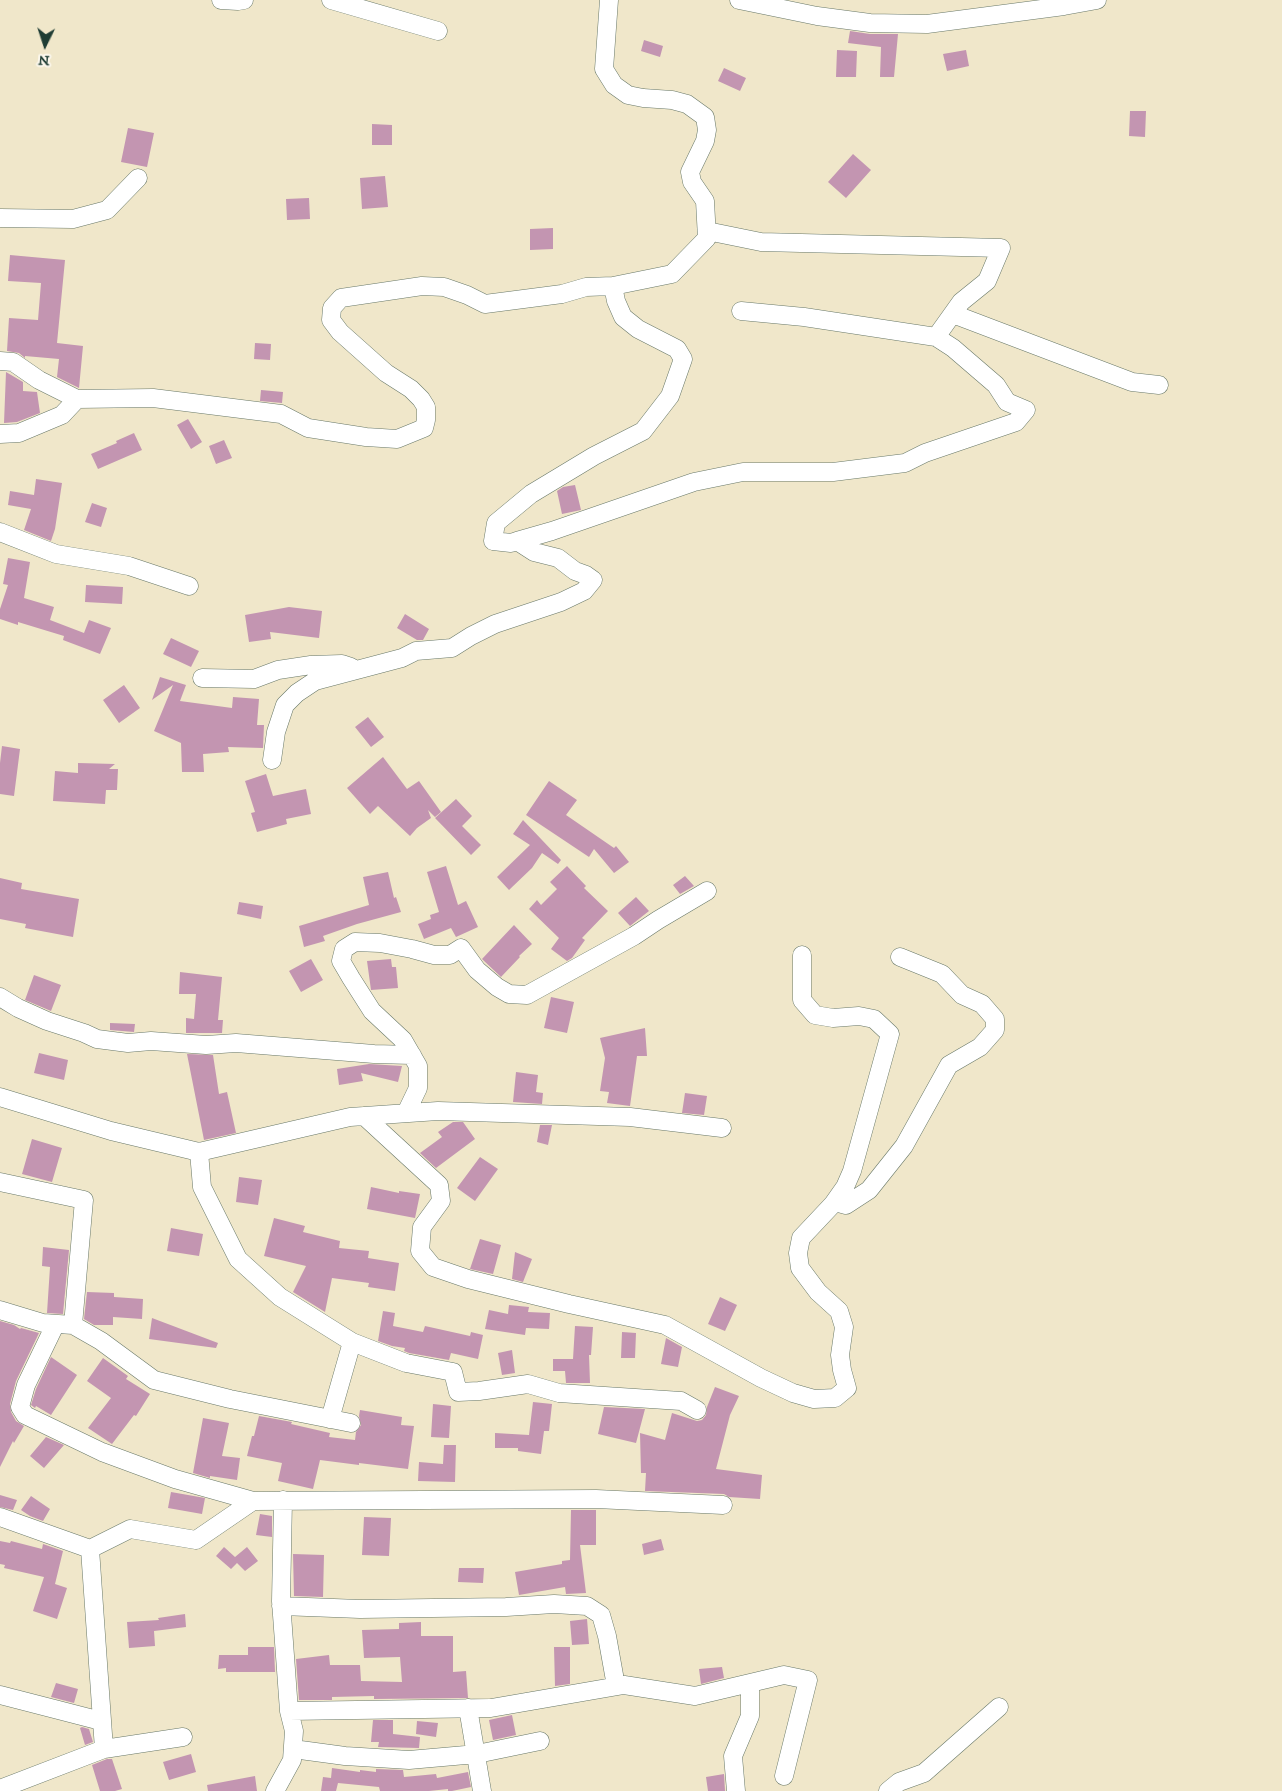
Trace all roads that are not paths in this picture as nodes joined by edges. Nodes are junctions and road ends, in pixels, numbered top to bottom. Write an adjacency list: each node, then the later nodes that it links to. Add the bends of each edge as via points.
1 (221, 0): 2 (street)
2 (244, 0)
3 (331, 0): 7 (street)
4 (609, 0): 10 (street, via 604,69 614,85 628,95 687,104 705,117 705,141 690,172 692,182 705,201)
5 (739, 0): 6 (street, via 870,23 927,24)
6 (1096, 0)
7 (438, 31)
8 (138, 178): 9 (street, via 106,210 73,219)
9 (0, 218)
10 (707, 231): 11 (street, via 707,238 672,274); 13 (street, via 761,242 1001,248 988,281 961,302)
11 (613, 286): 17 (street, via 586,287 562,294 485,304 444,287 422,286 341,298 332,308 331,320 340,332 386,373 411,389 426,407 424,428 397,439 308,428 281,414 153,398); 20 (street, via 623,317 638,329 676,349 682,358 670,396 643,431 531,494 496,523 493,541)
12 (741, 312): 14 (street, via 804,317)
13 (953, 314): 14 (street); 16 (street, via 1132,382)
14 (936, 337): 20 (street, via 996,385 1007,402 1026,410 1016,422 925,453 905,464 833,472 743,472 694,482)
15 (0, 361): 17 (street, via 13,362 39,380)
16 (1159, 384)
17 (77, 399): 18 (street, via 62,415 19,433)
18 (0, 434)
19 (0, 532): 21 (street, via 56,554 129,566)
20 (517, 541): 22 (street, via 534,552 558,558 593,580 584,591 495,624 452,648 416,651)
21 (189, 586)
22 (359, 669): 23 (street, via 342,664 311,664 278,670 254,679); 24 (street, via 315,681 297,692 286,705 276,732)
23 (202, 678)
24 (272, 760)
25 (707, 891): 29 (street, via 526,996 509,994 496,987 477,970 461,948 450,955 434,955 380,943 355,942 344,949 341,961 372,1011 403,1040)
26 (802, 955): 36 (street, via 802,1000 815,1015 874,1019 890,1034 852,1171)
27 (900, 957): 36 (street, via 942,974 962,995 982,1004 995,1019 994,1030 980,1047 949,1065 904,1146 869,1190 846,1205)
28 (0, 997): 29 (street, via 47,1021 97,1039 128,1043 236,1043)
29 (412, 1055): 31 (street, via 418,1066 418,1088)
30 (0, 1097): 34 (street, via 111,1131)
31 (406, 1114): 32 (street); 33 (street, via 438,1111 630,1117)
32 (364, 1116): 34 (street); 36 (street, via 439,1185 441,1201 422,1228 420,1251 433,1267 569,1304 665,1324 761,1378 814,1400 836,1398 847,1388 840,1355 844,1327 839,1312 800,1268 798,1253 801,1238)
33 (722, 1128)
34 (199, 1152): 39 (street, via 202,1187 238,1259 280,1297)
35 (0, 1182): 38 (street, via 84,1200)
36 (835, 1202)
37 (0, 1310): 38 (street, via 43,1323)
38 (64, 1325): 41 (street, via 101,1340 154,1380); 44 (street, via 26,1385 20,1407 25,1415 102,1452 175,1479)
39 (352, 1342): 40 (street, via 406,1363 453,1372 458,1392 528,1384 559,1394 681,1401); 41 (street)
40 (697, 1410)
41 (330, 1419): 42 (street)
42 (352, 1423)
43 (283, 1500): 44 (street); 45 (street, via 596,1498); 48 (street)
44 (253, 1501): 47 (street, via 196,1540 130,1529)
45 (723, 1505)
46 (0, 1517): 47 (street)
47 (90, 1549): 55 (street)
48 (281, 1606): 50 (street, via 360,1609 587,1606 601,1615); 54 (street)
49 (750, 1684): 50 (street, via 695,1696); 61 (street, via 784,1675 808,1680); 65 (street, via 750,1716 733,1756)
50 (616, 1686): 53 (street, via 491,1708)
51 (0, 1695): 55 (street)
52 (999, 1707): 66 (street, via 924,1773 899,1782)
53 (468, 1708): 54 (street); 60 (street)
54 (290, 1711): 59 (street)
55 (101, 1721): 58 (street)
56 (184, 1737): 58 (street)
57 (540, 1741): 60 (street)
58 (104, 1749): 62 (street)
59 (293, 1749): 60 (street, via 409,1760); 63 (street, via 292,1760)
60 (477, 1754): 64 (street)
61 (784, 1776)
62 (0, 1789)
63 (275, 1791)
64 (482, 1791)
65 (736, 1791)
66 (888, 1791)

